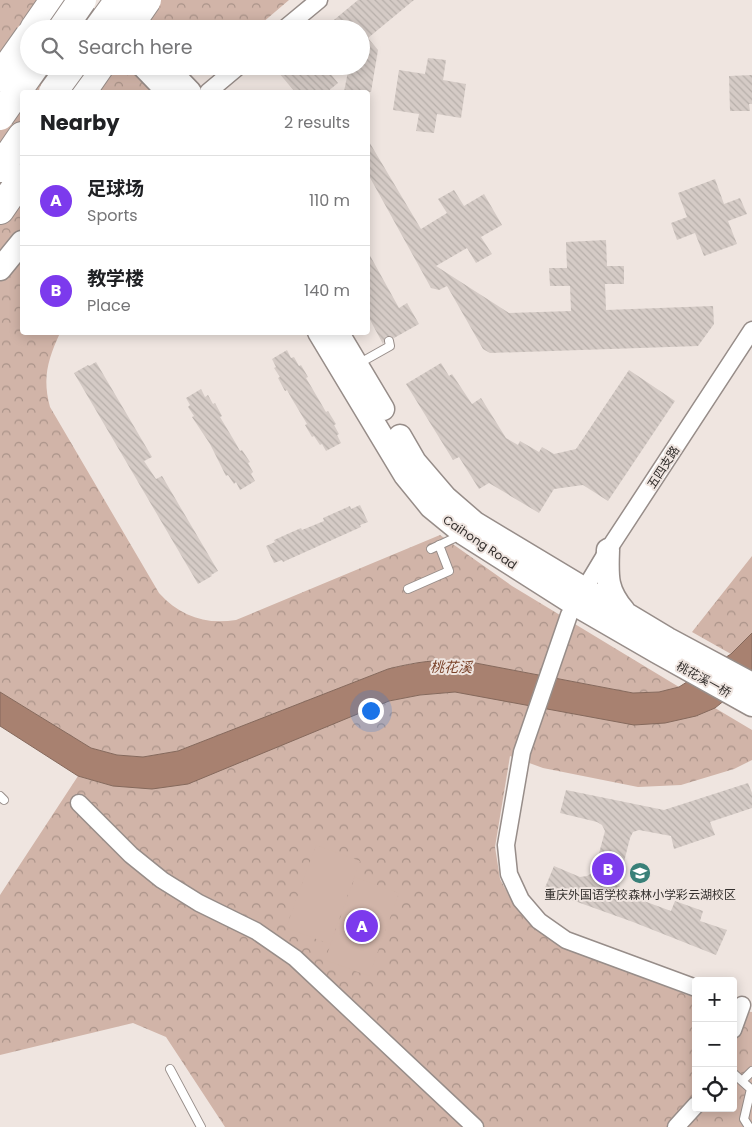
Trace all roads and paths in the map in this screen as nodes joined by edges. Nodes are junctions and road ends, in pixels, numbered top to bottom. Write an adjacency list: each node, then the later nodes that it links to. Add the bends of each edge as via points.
1 (54, 0): 7 (highway)
2 (81, 0): 8 (highway, bridge); 9 (main road)
3 (102, 0): 11 (main road)
4 (119, 0): 10 (highway, bridge)
5 (147, 0): 12 (highway, bridge)
6 (319, 0): 13 (street)
7 (40, 20)
8 (68, 20)
9 (99, 20)
10 (105, 20)
11 (120, 20)
12 (134, 20)
13 (295, 20)
14 (20, 49): 24 (highway, bridge)
15 (0, 63): 16 (main road, bridge)
16 (20, 66)
17 (29, 75): 31 (highway, bridge)
18 (39, 75): 26 (main road, bridge)
19 (65, 75): 25 (highway, bridge)
20 (94, 75): 27 (highway)
21 (152, 75): 28 (main road)
22 (174, 75): 29 (main road)
23 (228, 75): 30 (street)
24 (0, 77)
25 (54, 90)
26 (58, 90)
27 (83, 90)
28 (166, 90)
29 (188, 90)
30 (210, 90)
31 (0, 116)
32 (20, 139): 33 (highway)
33 (0, 168)
34 (20, 181): 35 (highway)
35 (0, 210)
36 (20, 244): 37 (main road)
37 (0, 269)
38 (752, 330): 46 (street, 五四支路)
39 (321, 335): 43 (main road, Caihong Road, via 405,475 431,507)
40 (339, 335): 42 (main road, Caihong Road)
41 (389, 341): 42 (lane, via 390,346)
42 (357, 365): 48 (main road, Caihong Road, via 415,462 445,497)
43 (464, 534): 44 (lane); 48 (main road, Caihong Road)
44 (439, 545): 45 (lane); 47 (lane, via 449,571)
45 (431, 549)
46 (608, 550): 48 (street, 五四支路); 49 (main road, via 610,589)
47 (408, 589)
48 (576, 603): 49 (main road, Caihong Road); 50 (main road, Caihong Road); 54 (street, 五四支路, via 522,752 506,845 509,874 521,900 538,921 566,940)
49 (628, 616): 50 (main road, Caihong Road)
50 (662, 646): 51 (main road, 桃花溪一桥); 52 (main road, 桃花溪一桥)
51 (752, 684)
52 (752, 705)
53 (79, 803): 64 (street, via 131,855 162,880 199,903 256,931 295,958)
54 (692, 987)
55 (742, 1003): 56 (street)
56 (736, 1022)
57 (170, 1069): 63 (lane)
58 (752, 1071): 60 (lane)
59 (737, 1077): 60 (lane)
60 (742, 1081): 61 (lane)
61 (752, 1090): 66 (lane, via 744,1120)
62 (692, 1109): 65 (street)
63 (201, 1127)
64 (475, 1127)
65 (676, 1127)
66 (749, 1127)

